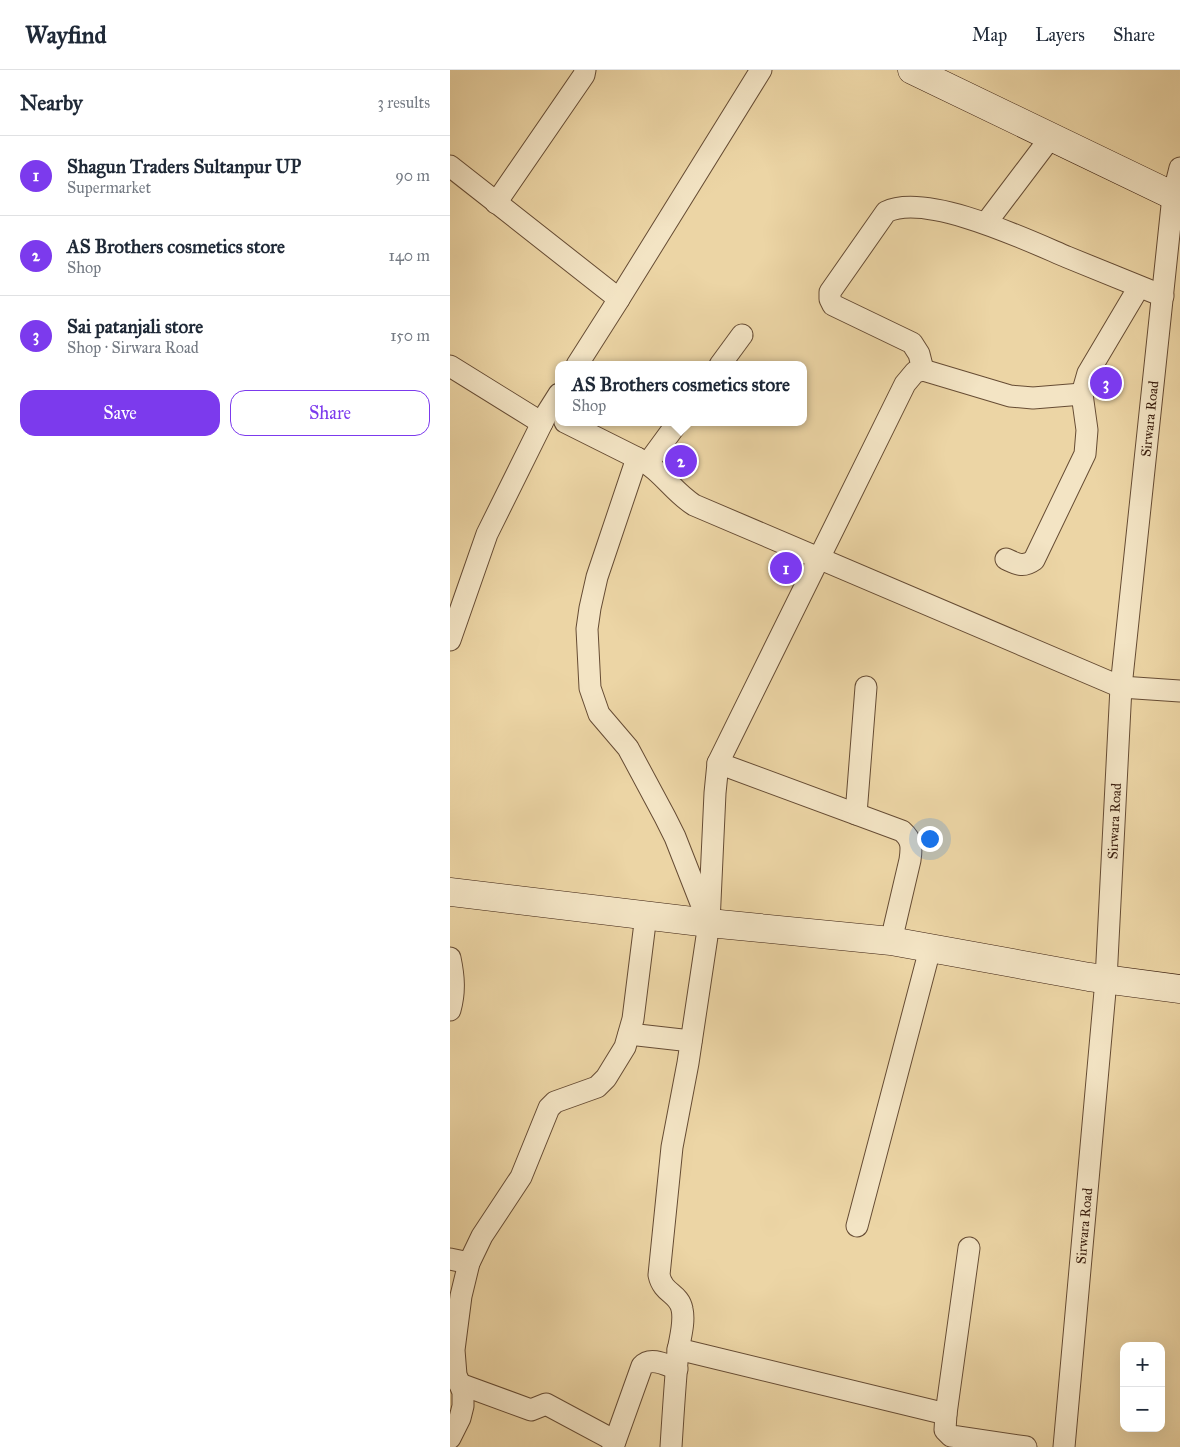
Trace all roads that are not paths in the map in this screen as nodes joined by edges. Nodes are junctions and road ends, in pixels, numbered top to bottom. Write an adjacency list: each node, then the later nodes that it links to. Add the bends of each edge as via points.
1 (585, 70): 7 (street)
2 (762, 70): 12 (street)
3 (912, 70): 4 (street)
4 (1051, 137): 8 (street); 9 (street)
5 (450, 166): 7 (street)
6 (1180, 168): 8 (street, Sirwara Road)
7 (496, 203): 12 (street)
8 (1178, 204): 11 (street, Sirwara Road)
9 (986, 223): 10 (street); 17 (street, via 928,209 895,207 886,212 830,292 833,305 912,343)
10 (1139, 287): 11 (street); 18 (street, via 1088,373)
11 (1163, 296): 27 (street, Sirwara Road)
12 (619, 299): 14 (street)
13 (742, 335): 15 (street)
14 (580, 361)
15 (723, 361)
16 (450, 366): 19 (street)
17 (923, 370): 18 (street, via 1010,396 1033,398); 23 (street, via 914,372 905,384)
18 (1082, 394): 24 (street, via 1088,430 1085,454 1034,560 1021,566)
19 (553, 419): 25 (street, via 487,534)
20 (568, 426): 22 (street)
21 (674, 426): 22 (street)
22 (642, 461): 23 (street, via 694,504); 33 (street, via 597,577 587,629 590,688 599,714 628,748 675,836)
23 (818, 557): 27 (street); 29 (street)
24 (1006, 559)
25 (450, 640)
26 (866, 687): 30 (street)
27 (1121, 687): 28 (street); 37 (street, Sirwara Road)
28 (1180, 691)
29 (718, 763): 30 (street); 33 (street)
30 (856, 814): 34 (street, via 902,830 909,838 910,860)
31 (450, 892): 32 (street)
32 (646, 915): 33 (street); 40 (street)
33 (709, 923): 34 (street); 41 (street)
34 (891, 942): 35 (street)
35 (930, 948): 37 (street); 42 (street)
36 (450, 958): 39 (street, via 454,977)
37 (1106, 980): 38 (street); 52 (street, Sirwara Road)
38 (1180, 989)
39 (450, 1010)
40 (629, 1034): 41 (street); 44 (street, via 606,1078 597,1087 555,1102 549,1108 521,1177 482,1236)
41 (691, 1041): 45 (street, via 672,1147 659,1275 661,1285 682,1307)
42 (858, 1226)
43 (969, 1248): 47 (street)
44 (459, 1261): 46 (street, via 461,1296 454,1350 456,1376)
45 (678, 1359): 47 (street); 49 (street, via 651,1360 642,1366); 50 (street)
46 (460, 1384): 48 (street, via 463,1406); 49 (street, via 532,1410 546,1404)
47 (946, 1414): 51 (street, via 945,1430 951,1436)
48 (450, 1438)
49 (614, 1444)
50 (671, 1447)
51 (1026, 1447)
52 (1064, 1447)

